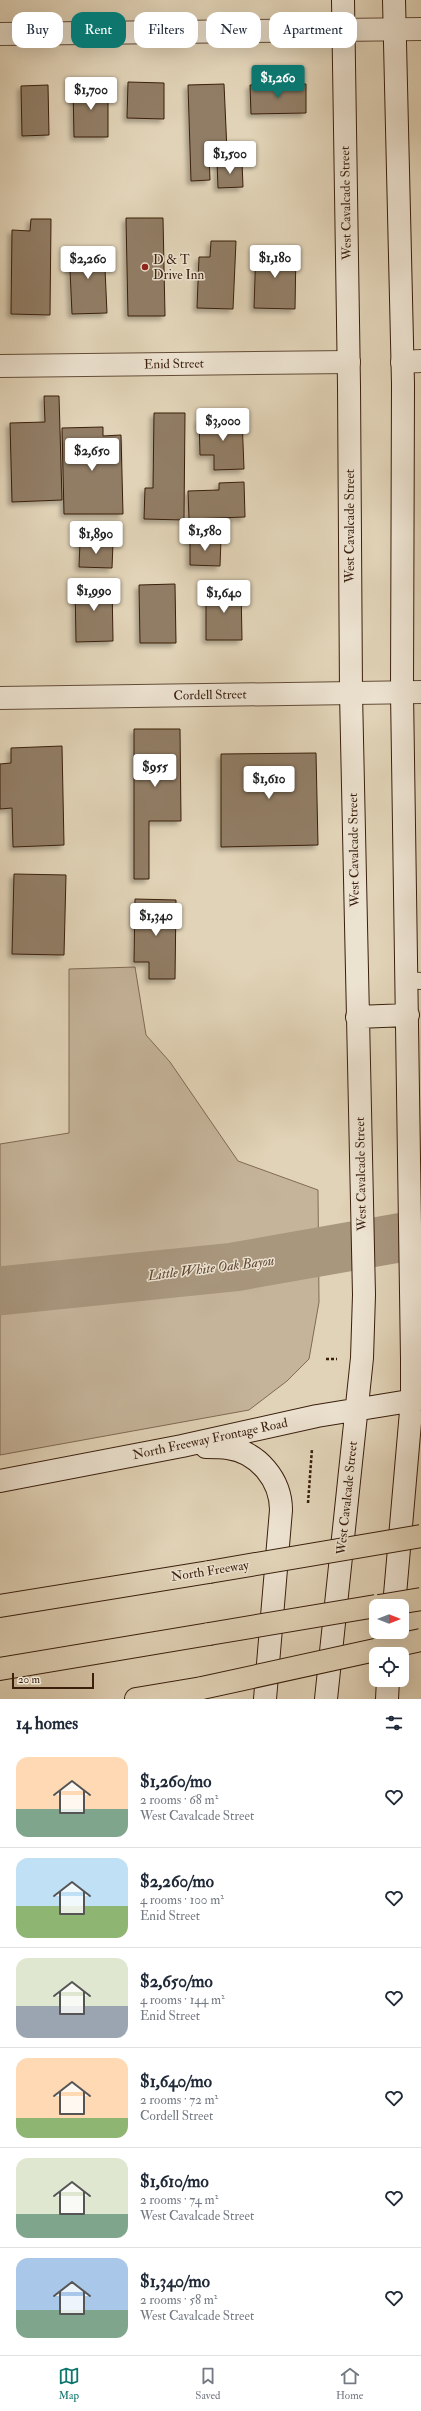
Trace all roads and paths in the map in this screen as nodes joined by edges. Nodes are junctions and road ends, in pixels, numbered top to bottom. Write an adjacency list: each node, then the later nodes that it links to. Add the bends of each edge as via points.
1 (343, 0): 3 (main road, West Cavalcade Street)
2 (394, 0): 6 (main road)
3 (343, 12)
4 (421, 29): 6 (main road)
5 (357, 30): 6 (main road)
6 (395, 30): 11 (main road)
7 (269, 31): 8 (main road)
8 (0, 34)
9 (343, 48): 10 (main road, West Cavalcade Street)
10 (349, 362): 12 (main road, Enid Street); 14 (main road, West Cavalcade Street)
11 (412, 362): 13 (main road)
12 (0, 366)
13 (412, 692): 14 (main road, Cordell Street); 16 (main road)
14 (351, 693): 15 (main road, Cordell Street); 18 (main road, West Cavalcade Street)
15 (0, 698)
16 (415, 980): 17 (main road)
17 (408, 1015): 18 (main road); 19 (main road)
18 (357, 1017): 21 (main road, West Cavalcade Street, via 364,1296 362,1358)
19 (415, 1112): 20 (main road, via 411,1161 411,1296)
20 (416, 1400): 21 (main road, North Freeway Frontage Road); 25 (main road)
21 (356, 1410): 22 (main road, North Freeway Frontage Road); 35 (main road, West Cavalcade Street)
22 (182, 1446): 23 (main road, North Freeway Frontage Road); 34 (main road, via 229,1448 253,1458 270,1474 279,1491 281,1510)
23 (0, 1481)
24 (421, 1536): 28 (highway, North Freeway, bridge)
25 (395, 1599)
26 (421, 1599): 27 (highway, bridge)
27 (409, 1601)
28 (0, 1606)
29 (369, 1607): 31 (highway, bridge)
30 (421, 1640): 33 (highway, bridge, via 202,1688)
31 (0, 1669)
32 (388, 1687): 36 (main road)
33 (136, 1699)
34 (265, 1699)
35 (326, 1699)
36 (387, 1699)

